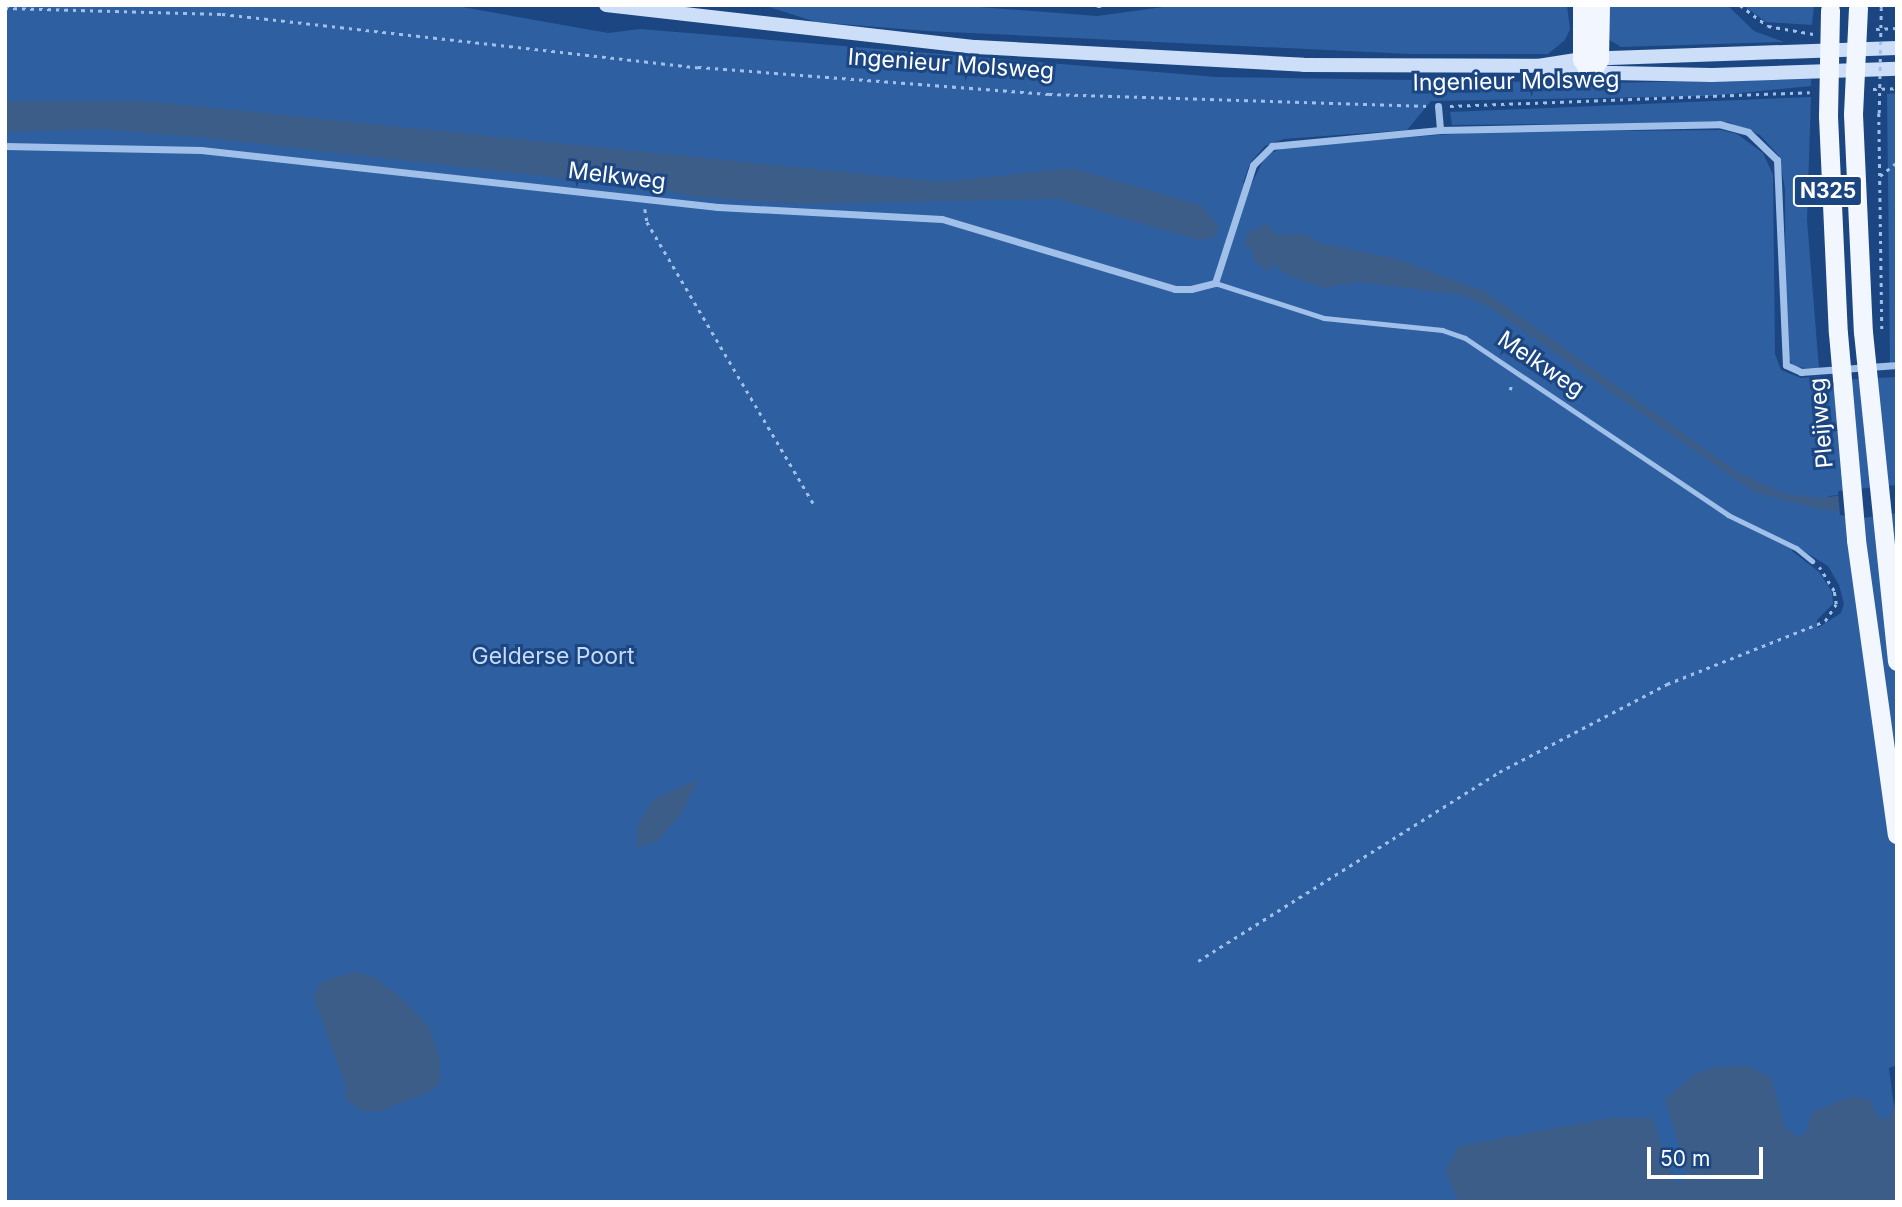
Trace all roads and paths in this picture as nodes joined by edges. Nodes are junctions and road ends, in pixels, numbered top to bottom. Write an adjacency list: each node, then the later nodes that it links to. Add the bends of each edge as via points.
1 (606, 5): 9 (main road, Ingenieur Molsweg, via 821,32 1131,57 1304,65)
2 (1582, 5): 9 (highway)
3 (1600, 5): 9 (highway)
4 (1830, 7): 26 (highway, Pleijweg / N325, bridge, via 1828,116 1838,333 1858,553)
5 (1858, 7): 21 (highway, N325, bridge, via 1853,114)
6 (1881, 7): 18 (path, bridge)
7 (5, 8): 14 (path, Ingenieur Molsweg, via 222,13 685,66 1037,93)
8 (1897, 48): 9 (main road, Ingenieur Molsweg)
9 (1590, 64): 10 (main road, Ingenieur Molsweg, via 1773,74)
10 (1897, 69)
11 (1897, 88): 12 (path)
12 (1872, 89)
13 (1822, 92): 14 (path, Ingenieur Molsweg, via 1562,105)
14 (1438, 106): 15 (street)
15 (1440, 130): 20 (street, via 1289,142 1261,153); 22 (street, via 1711,124 1748,132 1772,152 1780,175 1786,365 1801,372)
16 (5, 146): 19 (street, Melkweg, via 201,149)
17 (1897, 163): 18 (path)
18 (1880, 176): 21 (path)
19 (643, 199): 20 (street, Melkweg, via 820,215 942,219 1175,289); 23 (path, via 647,222)
20 (1215, 283): 24 (lane, Melkweg, via 1324,318 1442,330 1474,342 1728,514 1796,548)
21 (1872, 331): 25 (highway, N325, bridge)
22 (1897, 365)
23 (814, 504)
24 (1812, 561): 27 (path, via 1834,591 1836,604 1825,621 1667,684 1499,772)
25 (1897, 661)
26 (1897, 834)
27 (1198, 961)

